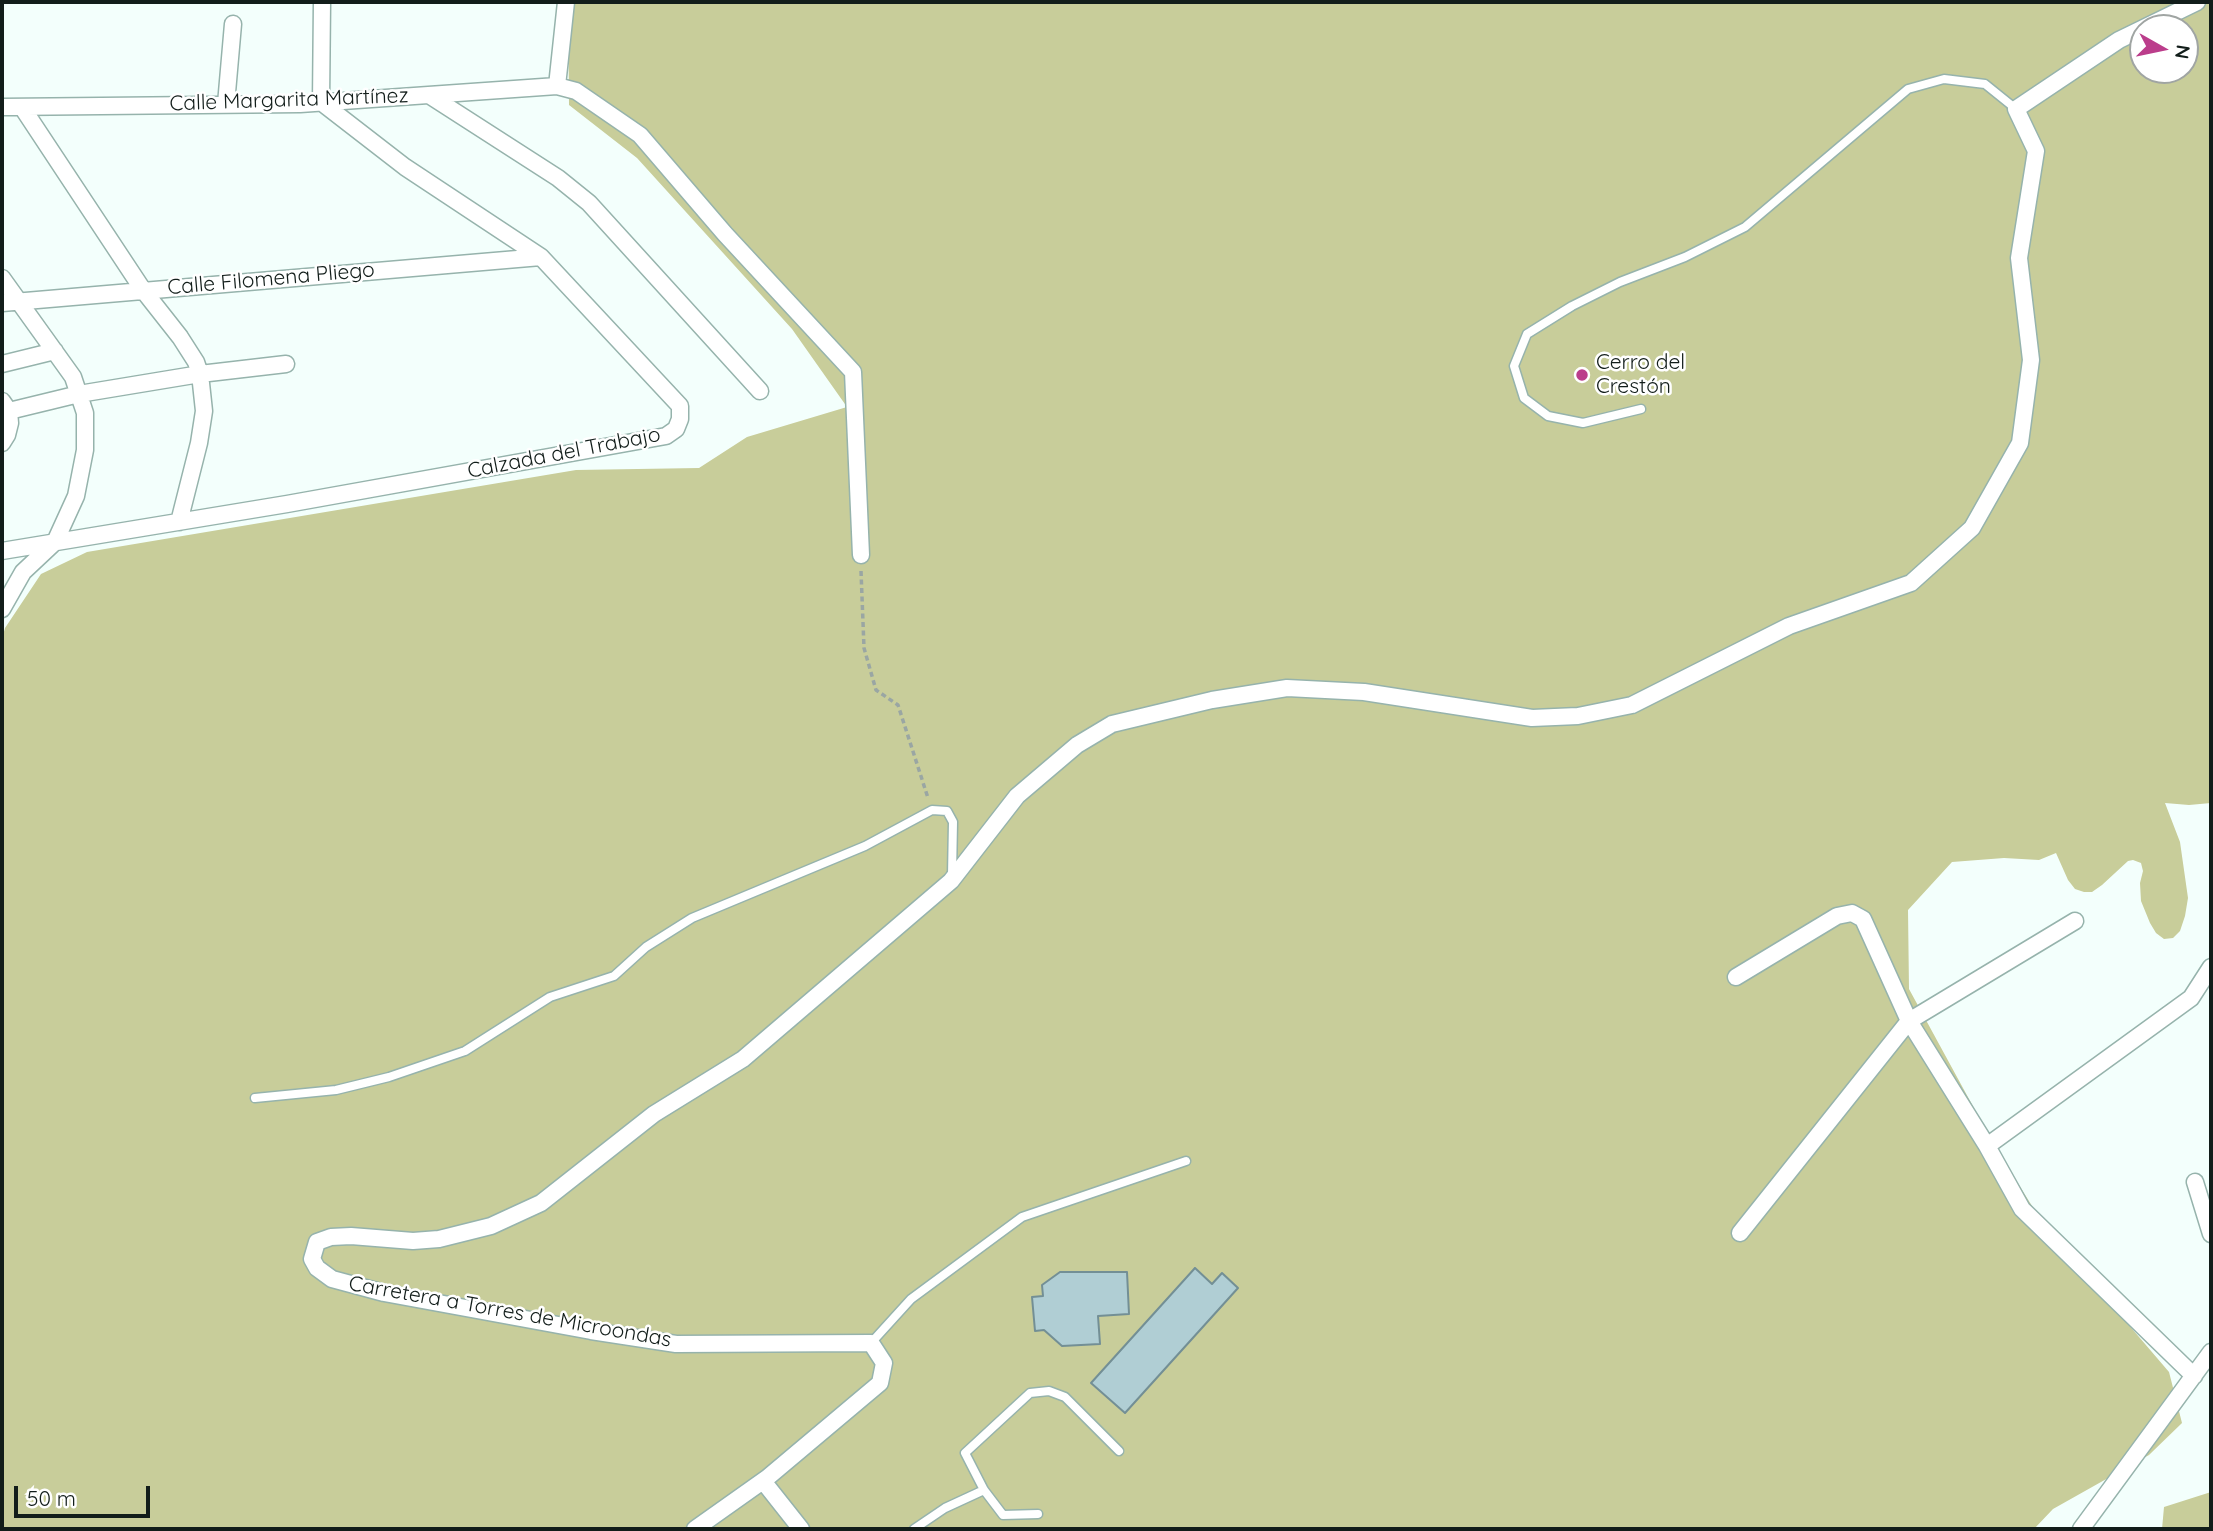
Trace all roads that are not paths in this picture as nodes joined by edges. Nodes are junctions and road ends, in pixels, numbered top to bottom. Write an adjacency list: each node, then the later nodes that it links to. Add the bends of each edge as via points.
1 (322, 2): 7 (street)
2 (566, 2): 5 (street)
3 (2197, 2): 11 (street, via 2119,40)
4 (233, 24): 8 (street)
5 (557, 86): 6 (street, Calle Margarita Martínez); 29 (street, Calle Margarita Martínez, via 576,91 640,135 853,372)
6 (429, 95): 7 (street, Calle Margarita Martínez); 21 (street, via 589,203)
7 (321, 102): 8 (street, Calle Margarita Martínez); 12 (street, Calzada del Trabajo, via 405,167)
8 (226, 104): 10 (street, Calle Margarita Martínez)
9 (2, 107): 10 (street, Calle Margarita Martínez)
10 (22, 107): 14 (street)
11 (2016, 109): 24 (lane, Carretera a Torres de Microondas, via 1985,84 1944,79 1908,89 1745,227 1608,288 1527,334 1514,366 1524,398 1548,416 1583,424); 31 (street, Carretera a Torres de Microondas, via 2036,151 2019,258 2031,360 2020,443 1972,528 1911,583 1789,626 1632,705 1578,716 1532,718 1364,692 1287,688 1112,724 1077,745 1017,796)
12 (541, 257): 14 (street, Calle Filomena Pliego); 26 (street, Calzada del Trabajo, via 680,406 676,429 666,436)
13 (2, 278): 15 (street)
14 (143, 290): 15 (street, Calle Filomena Pliego); 20 (street, via 180,337)
15 (19, 300): 16 (street, Calle Filomena Pliego); 17 (street)
16 (2, 303)
17 (55, 351): 18 (street); 22 (street)
18 (2, 364)
19 (286, 364): 20 (street)
20 (200, 374): 22 (street); 26 (street, via 204,411)
21 (760, 391)
22 (79, 394): 23 (street); 27 (street, via 85,413 85,450 76,496)
23 (5, 406): 25 (street, via 10,423)
24 (1641, 409)
25 (2, 443)
26 (179, 522): 27 (street, Calzada del Trabajo)
27 (55, 542): 28 (street, Calzada del Trabajo); 30 (street, via 23,572)
28 (2, 551)
29 (861, 555)
30 (2, 608)
31 (951, 881): 36 (lane, via 953,822 947,811 932,810 865,846 692,918 646,947 614,976 550,997 465,1051 336,1090); 42 (street, Carretera a Torres de Microondas, via 743,1059 654,1114 541,1203 491,1226 439,1238 331,1237 317,1242 312,1259 332,1279 384,1293 676,1344)
32 (2075, 921): 35 (street)
33 (2211, 967): 37 (street, via 2191,998)
34 (1736, 977): 35 (street, via 1838,916 1852,913 1863,919)
35 (1909, 1021): 37 (street); 40 (street)
36 (255, 1098)
37 (1987, 1146): 44 (street, via 2022,1209)
38 (1186, 1161): 42 (lane, via 1022,1217 911,1299)
39 (2195, 1182): 41 (street)
40 (1740, 1233)
41 (2211, 1234)
42 (871, 1343): 46 (street, via 884,1363 880,1382)
43 (2211, 1352): 44 (street)
44 (2194, 1376): 52 (street)
45 (1119, 1451): 47 (lane, via 1065,1397 1049,1391 1030,1393 965,1454)
46 (763, 1481): 49 (street); 50 (street)
47 (984, 1490): 48 (lane, via 1003,1515); 51 (lane)
48 (1038, 1514)
49 (695, 1529)
50 (801, 1529)
51 (914, 1529)
52 (2081, 1529)

